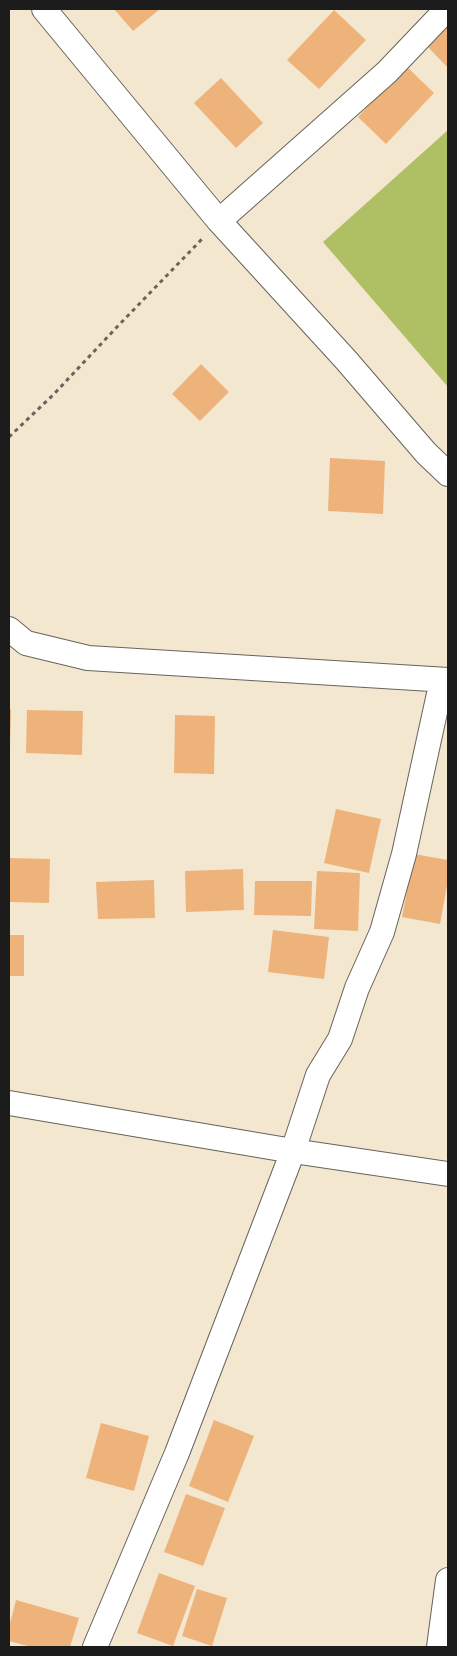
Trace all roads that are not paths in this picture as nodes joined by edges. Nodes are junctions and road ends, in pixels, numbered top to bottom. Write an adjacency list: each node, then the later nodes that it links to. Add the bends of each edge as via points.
1 (44, 9): 3 (street)
2 (447, 9): 3 (street, via 387,72)
3 (219, 221): 4 (street)
4 (448, 474)
5 (9, 629): 6 (street, via 26,643 88,658)
6 (445, 680): 8 (street, via 382,932 357,988 340,1039 318,1075)
7 (9, 1103): 8 (street)
8 (293, 1150): 9 (street); 11 (street, via 176,1453)
9 (448, 1174)
10 (448, 1580): 12 (street)
11 (94, 1647)
12 (439, 1647)

